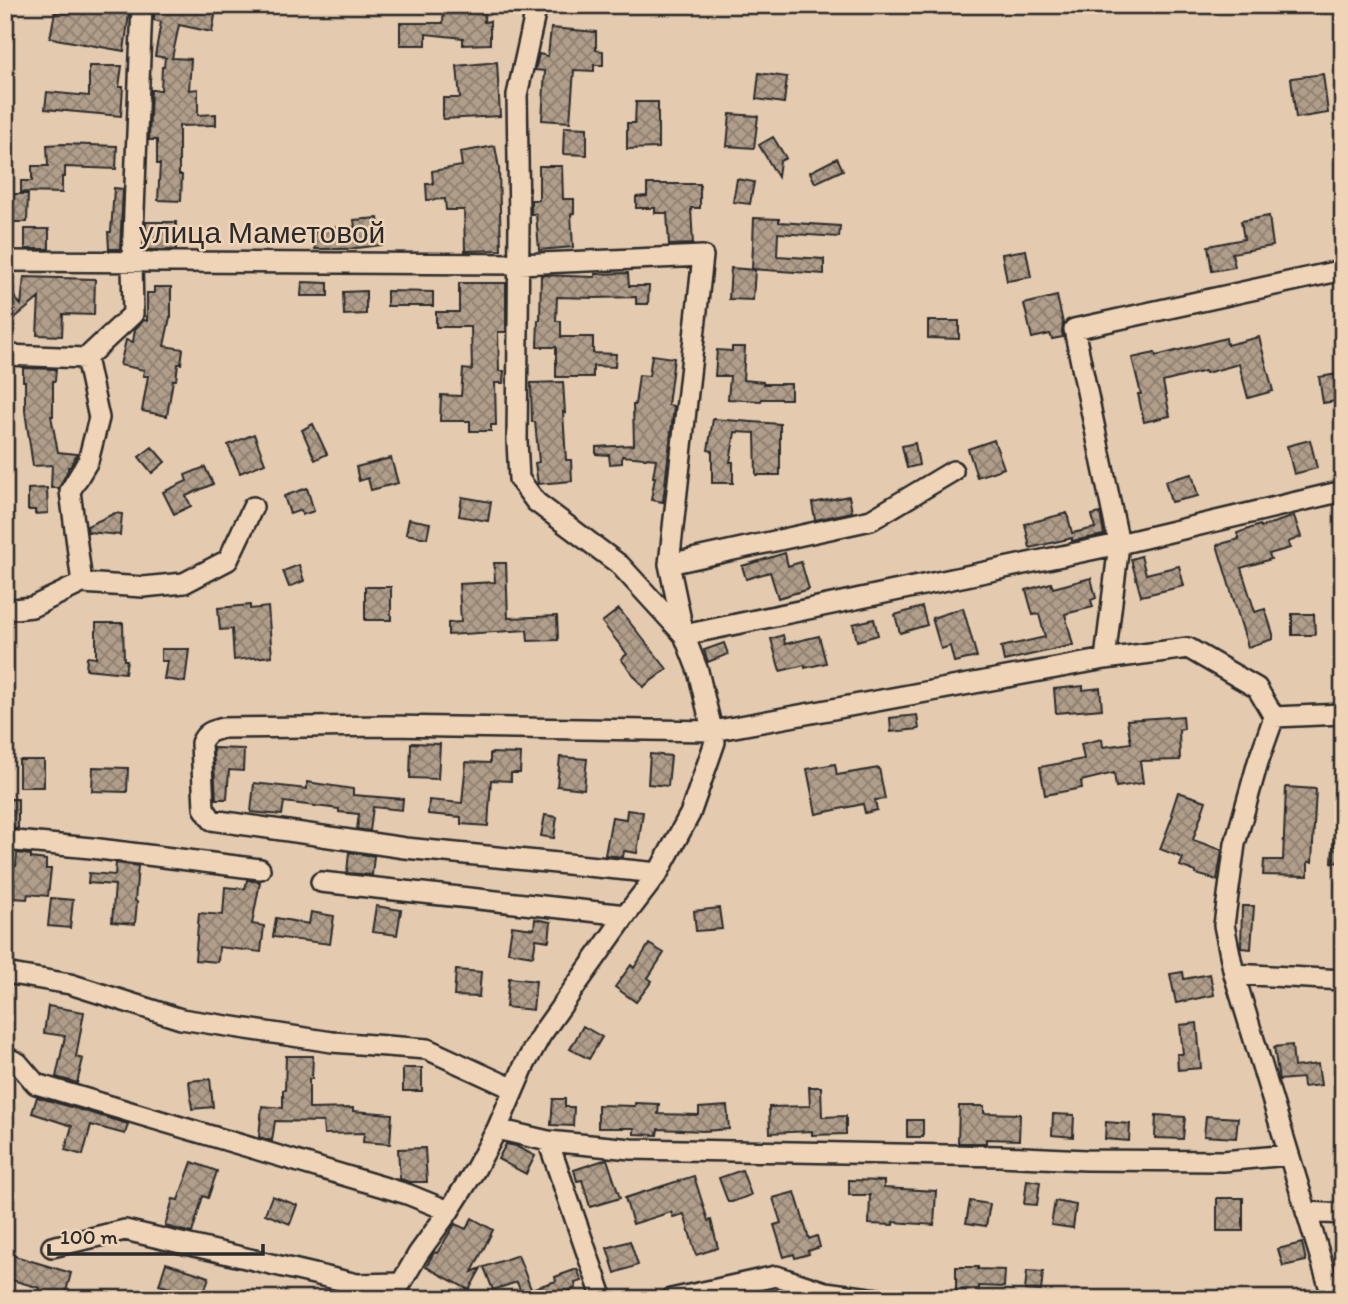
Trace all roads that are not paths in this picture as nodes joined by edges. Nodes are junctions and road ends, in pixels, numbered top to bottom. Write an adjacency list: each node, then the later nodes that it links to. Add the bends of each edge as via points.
1 (142, 5): 4 (street)
2 (537, 5): 5 (street, via 517,95)
3 (5, 261): 4 (street, улица Маметовой)
4 (132, 262): 5 (street, улица Маметовой); 8 (street, via 133,314)
5 (519, 264): 13 (street, улица Маметовой, via 703,256); 16 (street, via 519,479 536,502 620,565)
6 (1343, 270): 12 (street, via 1074,329)
7 (5, 355): 8 (street)
8 (86, 358): 14 (street, via 99,418 88,461 70,491)
9 (953, 471): 13 (street, via 871,520)
10 (1343, 491): 12 (street)
11 (253, 507): 14 (street, via 228,560 184,583 143,587)
12 (1119, 544): 16 (street); 17 (street)
13 (669, 564): 16 (street)
14 (82, 583): 15 (street, via 32,607)
15 (5, 610)
16 (684, 635): 20 (street)
17 (1105, 659): 19 (street, via 1188,648 1257,688); 20 (street)
18 (1343, 714): 19 (street)
19 (1274, 717): 27 (street, via 1236,844 1224,925)
20 (713, 731): 23 (street, via 715,742 690,814); 23 (street, via 223,728 210,731 201,743 204,808 212,820 405,848)
21 (5, 840): 22 (street)
22 (260, 869)
23 (658, 873): 25 (street)
24 (321, 882): 25 (street)
25 (626, 915): 30 (street, via 541,1035)
26 (5, 973): 30 (street, via 70,985 181,1019 332,1042 427,1049)
27 (1234, 974): 28 (street); 33 (street)
28 (1343, 980)
29 (5, 1057): 34 (street, via 18,1063 36,1084 407,1194)
30 (514, 1089): 31 (street)
31 (496, 1129): 32 (street); 34 (street)
32 (548, 1140): 33 (street, via 631,1149 1086,1160 1223,1161); 39 (street)
33 (1288, 1155): 35 (street)
34 (449, 1211): 38 (street)
35 (1306, 1212): 36 (street); 42 (street)
36 (1343, 1214)
37 (52, 1247): 38 (street, via 125,1230)
38 (396, 1291)
39 (603, 1299)
40 (671, 1299): 41 (street, via 776,1276 825,1292)
41 (877, 1299)
42 (1333, 1299)

